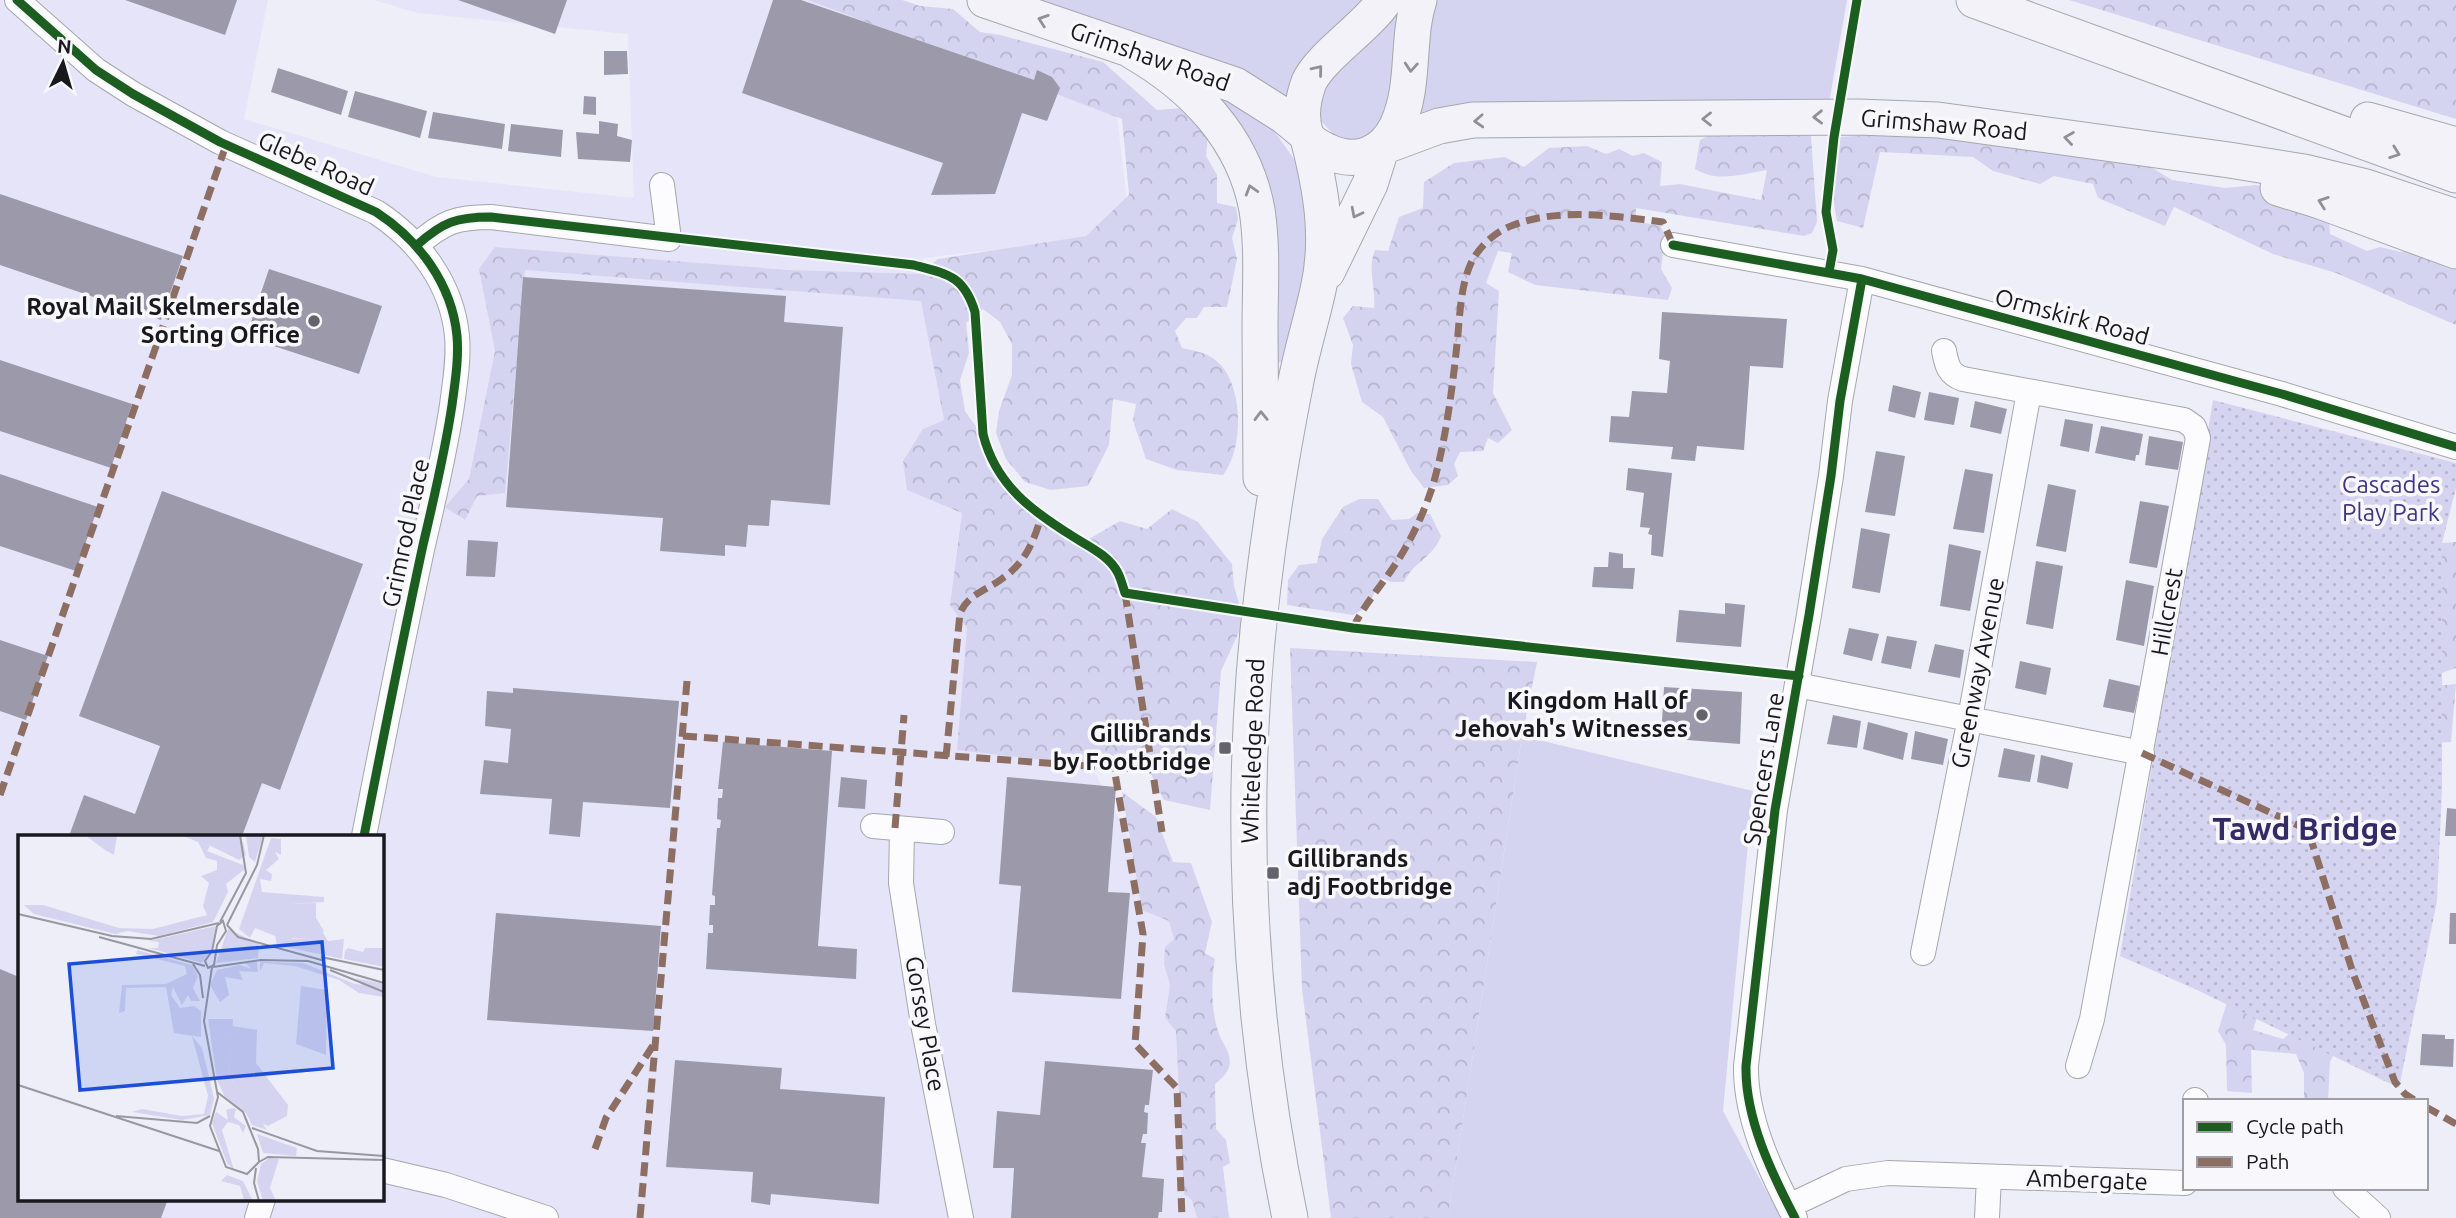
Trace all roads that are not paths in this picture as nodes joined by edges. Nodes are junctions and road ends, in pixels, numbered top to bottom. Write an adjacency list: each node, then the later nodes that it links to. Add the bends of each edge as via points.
1 (17, 0): 15 (street, Glebe Road, via 96,70 133,94 220,142 376,212)
2 (985, 0): 7 (main road, Grimshaw Road, one-way to 2)
3 (1385, 0): 8 (main road, Whiteledge Road, one-way to 3, via 1302,115 1311,79)
4 (1419, 0): 10 (main road, Whiteledge Road, one-way to 10, via 1409,86 1397,126)
5 (1974, 0): 6 (main road)
6 (2032, 21): 9 (main road); 12 (main road, one-way to 12)
7 (1132, 51): 8 (main road, Grimshaw Road, via 1235,85); 23 (main road, one-way to 7, via 1261,263 1256,209 1244,169 1203,105 1168,73)
8 (1307, 136): 10 (main road, Grimshaw Road, via 1339,157 1368,155); 19 (main road, Whiteledge Road, via 1320,183 1324,237)
9 (2456, 145)
10 (1383, 147): 11 (main road, Grimshaw Road, one-way to 10, via 1938,120 1857,117 1473,120 1439,126); 19 (main road, Whiteledge Road, one-way to 19)
11 (2146, 148): 14 (main road, Grimshaw Road, via 2304,172); 17 (main road, one-way to 11, via 2317,200)
12 (2456, 175)
13 (662, 185): 15 (street, via 669,239 469,217 451,220)
14 (2456, 217)
15 (416, 244): 30 (street, Grimrod Place, via 453,311 458,365)
16 (1673, 245): 18 (street, Ormskirk Road)
17 (2456, 251)
18 (1862, 279): 22 (street, Ormskirk Road, via 2269,390); 24 (street, Spencers Lane)
19 (1319, 288): 23 (main road, Whiteledge Road, via 1300,355)
20 (1944, 351): 21 (street, Hillcrest, via 1954,376)
21 (2029, 392): 25 (street, Greenway Avenue); 26 (street, Hillcrest, via 2184,420 2194,427 2198,438)
22 (2456, 447)
23 (1263, 583): 42 (main road, Whiteledge Road, via 1254,659 1248,798 1251,904 1271,1112)
24 (1797, 685): 25 (street); 38 (street, Spencers Lane, via 1775,810 1746,1066 1749,1102 1763,1148)
25 (1970, 718): 26 (street); 31 (street, Greenway Avenue)
26 (2142, 753): 32 (street, Hillcrest, via 2092,1019)
27 (873, 826): 28 (street)
28 (902, 829): 29 (street); 41 (street, Gorsey Place, via 901,883)
29 (942, 832)
30 (364, 835)
31 (1923, 953)
32 (2078, 1066)
33 (383, 1170): 40 (street, via 446,1185)
34 (1989, 1177): 35 (street, Ambergate); 38 (street, Ambergate, via 1867,1174 1846,1179); 43 (street)
35 (2183, 1183)
36 (2347, 1190): 44 (street)
37 (263, 1200): 39 (street)
38 (1792, 1212)
39 (257, 1218)
40 (545, 1218)
41 (961, 1218)
42 (1290, 1218)
43 (1987, 1218)
44 (2378, 1218)

